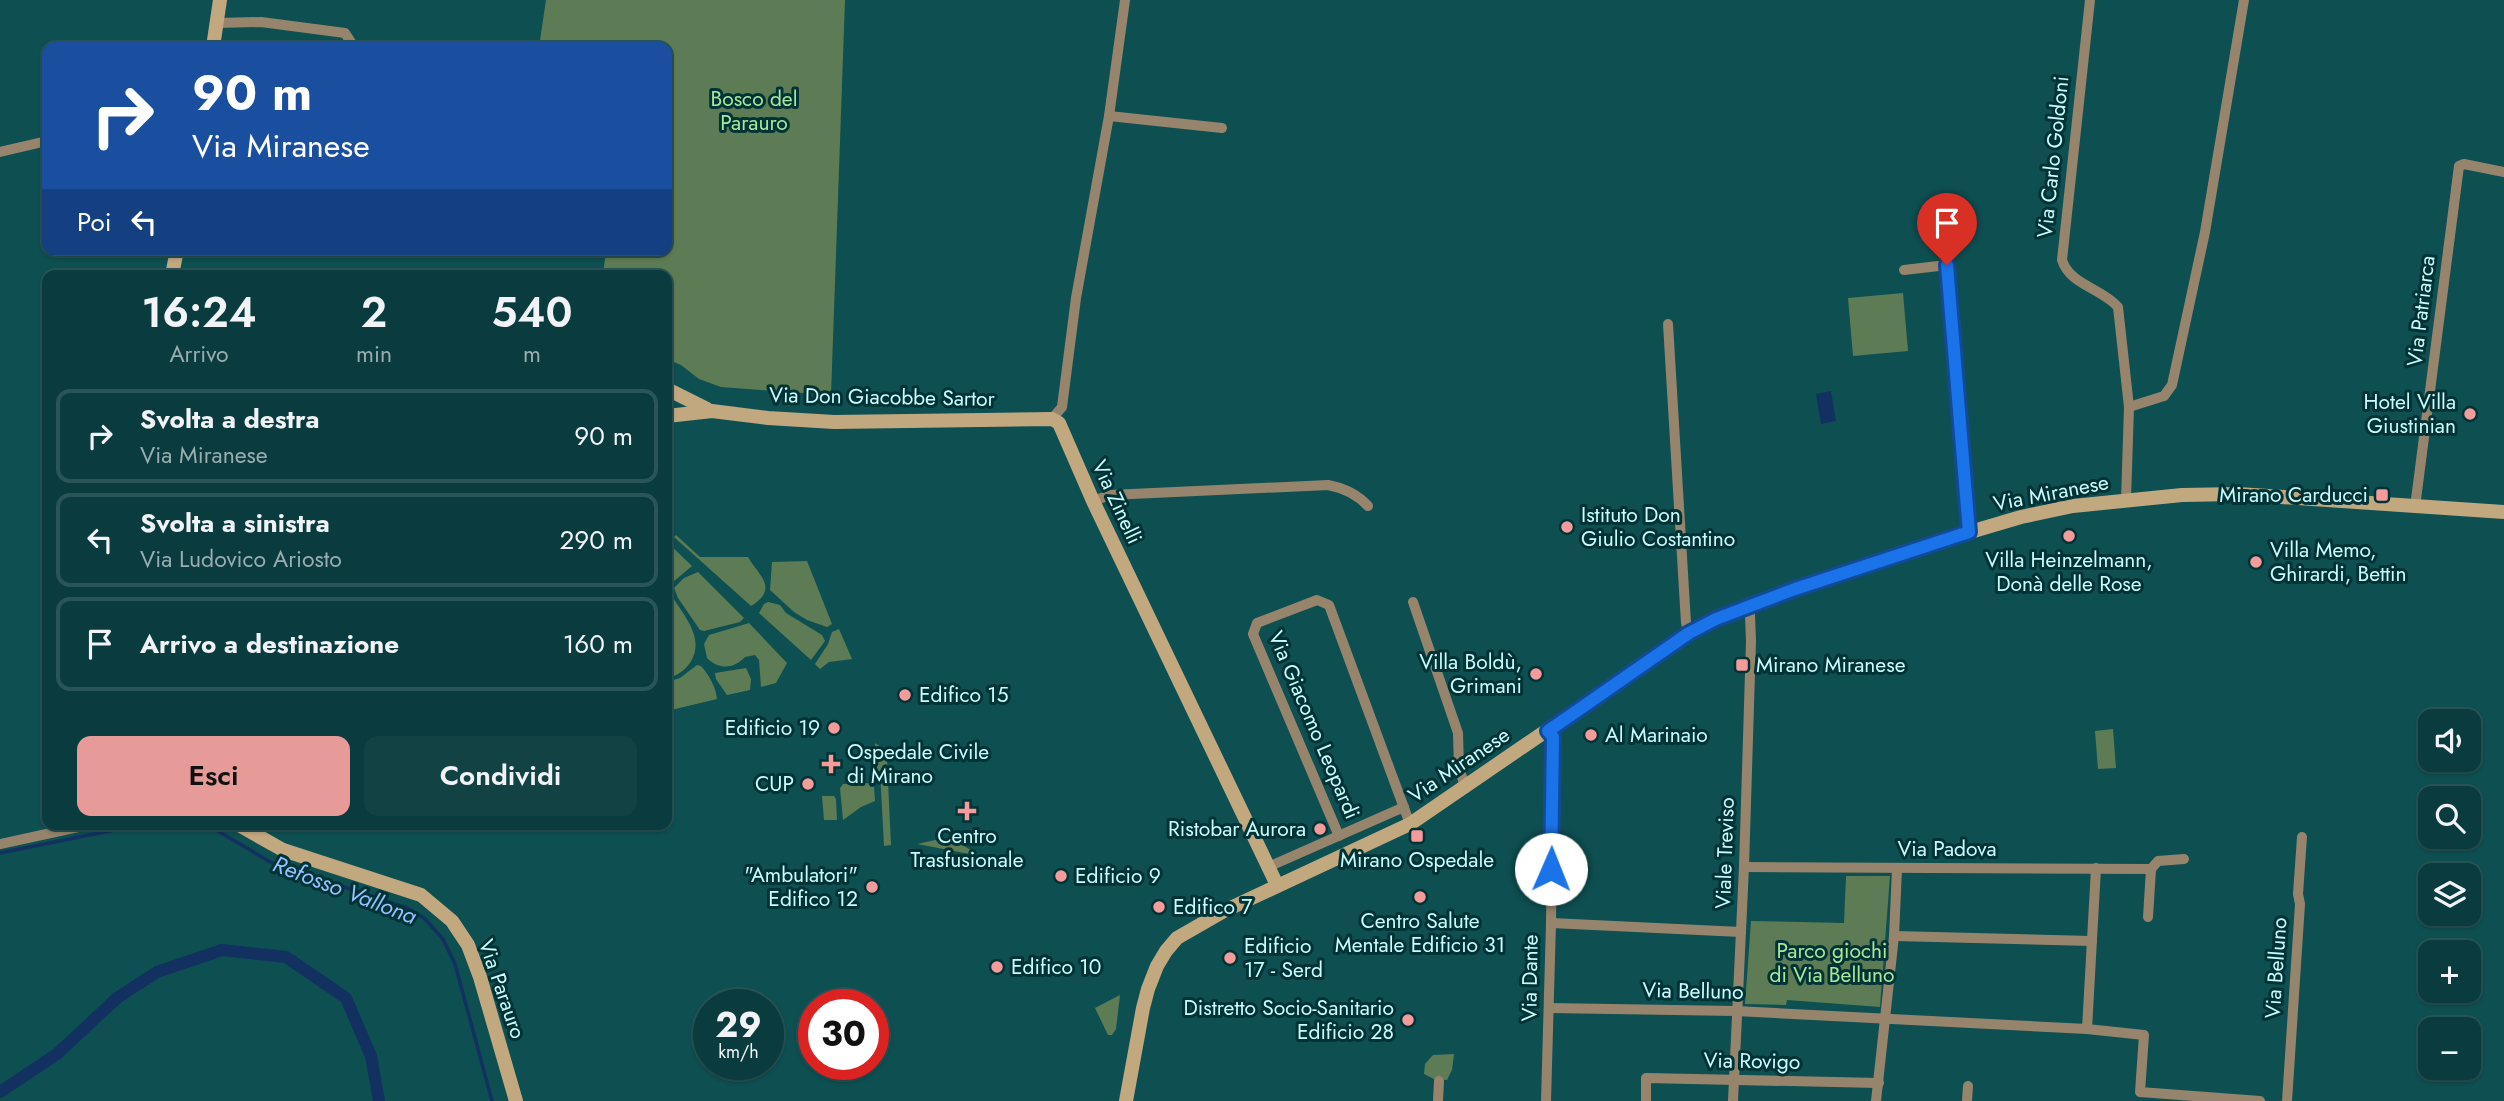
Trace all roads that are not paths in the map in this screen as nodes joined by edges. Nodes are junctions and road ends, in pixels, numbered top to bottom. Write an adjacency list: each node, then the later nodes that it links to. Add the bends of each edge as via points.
1 (220, 0): 5 (main road)
2 (1125, 0): 8 (street)
3 (2090, 0): 16 (street, Via Carlo Goldoni, via 2062,260 2070,274 2118,307)
4 (2244, 0): 16 (street, via 2205,232 2171,389 2164,397)
5 (217, 23): 6 (main road); 7 (street, via 261,22 345,33)
6 (215, 42)
7 (351, 42)
8 (1109, 116): 9 (street); 19 (street, via 1076,298 1062,407)
9 (1222, 128)
10 (42, 142): 11 (street)
11 (0, 152)
12 (2504, 172): 23 (street, Via Patriarca, via 2459,166)
13 (1904, 270): 25 (street, via 1947,265)
14 (1668, 324): 28 (street)
15 (672, 391): 17 (main road, Via Don Giacobbe Sartor)
16 (2129, 407): 20 (street, Via Carlo Goldoni)
17 (712, 411): 18 (main road, Via Don Giacobbe Sartor); 19 (main road, Via Don Giacobbe Sartor, via 834,422)
18 (672, 415)
19 (1052, 419): 21 (main road, Via Zinelli, via 1059,423)
20 (2126, 500): 23 (main road, Via Miranese, via 2238,494); 25 (main road, Via Miranese, via 2047,510)
21 (1093, 501): 22 (street, via 1110,495 1328,485 1359,496); 39 (main road, Via Zinelli)
22 (1368, 506)
23 (2415, 507): 24 (main road, Via Miranese)
24 (2504, 512)
25 (1969, 532): 27 (main road, Via Miranese)
26 (1413, 602): 30 (street, via 1458,733 1459,769)
27 (1746, 607): 28 (main road, Via Miranese); 40 (street, Viale Treviso, via 1751,641)
28 (1689, 633): 29 (main road, Via Miranese)
29 (1548, 731): 30 (main road, Via Miranese); 46 (street, Via Dante, via 1553,737)
30 (1466, 788): 32 (main road, Via Miranese)
31 (1404, 807): 32 (street); 35 (street, Via Miranese); 35 (street, Via Giacomo Leopardi, via 1329,605 1317,600 1257,623 1253,634)
32 (1410, 824): 44 (main road, Via Miranese)
33 (64, 830): 37 (street)
34 (248, 830): 59 (main road, Via Parauro, via 283,850 421,895 452,921 468,945 480,977)
35 (1339, 836): 39 (street, Via Miranese)
36 (2302, 837): 68 (street, Via Belluno)
37 (0, 844)
38 (2184, 859): 43 (street, Via Padova, via 2158,861)
39 (1268, 867): 44 (main road, Via Zinelli)
40 (1744, 867): 42 (street, Via Padova); 47 (street, Viale Treviso)
41 (2096, 868): 42 (street, Via Padova); 43 (street, Via Padova); 49 (street)
42 (1897, 869): 48 (street)
43 (2151, 869): 45 (street)
44 (1277, 885): 60 (main road, Via Miranese, via 1188,930 1166,951 1143,1008)
45 (2148, 917)
46 (1551, 923): 47 (street); 50 (street, Via Dante)
47 (1741, 932): 51 (street, Viale Treviso)
48 (1894, 936): 49 (street); 52 (street)
49 (2092, 941): 53 (street)
50 (1549, 1008): 51 (street, Via Belluno); 62 (street, Via Dante)
51 (1736, 1011): 52 (street, Via Belluno); 54 (street, Viale Treviso)
52 (1886, 1017): 53 (street, Via Belluno); 56 (street)
53 (2087, 1029): 58 (street, Via Belluno, via 2144,1035 2140,1092)
54 (1733, 1080): 56 (street, Via Rovigo); 63 (street, Via Rovigo, via 1646,1078); 64 (street, Viale Treviso)
55 (1439, 1081): 61 (street)
56 (1879, 1083): 65 (street)
57 (1968, 1086): 66 (street)
58 (2200, 1099): 67 (street, Via Belluno)
59 (516, 1101)
60 (1126, 1101)
61 (1438, 1101)
62 (1546, 1101)
63 (1646, 1101)
64 (1732, 1101)
65 (1876, 1101)
66 (1967, 1101)
67 (2260, 1101)
68 (2287, 1101)

